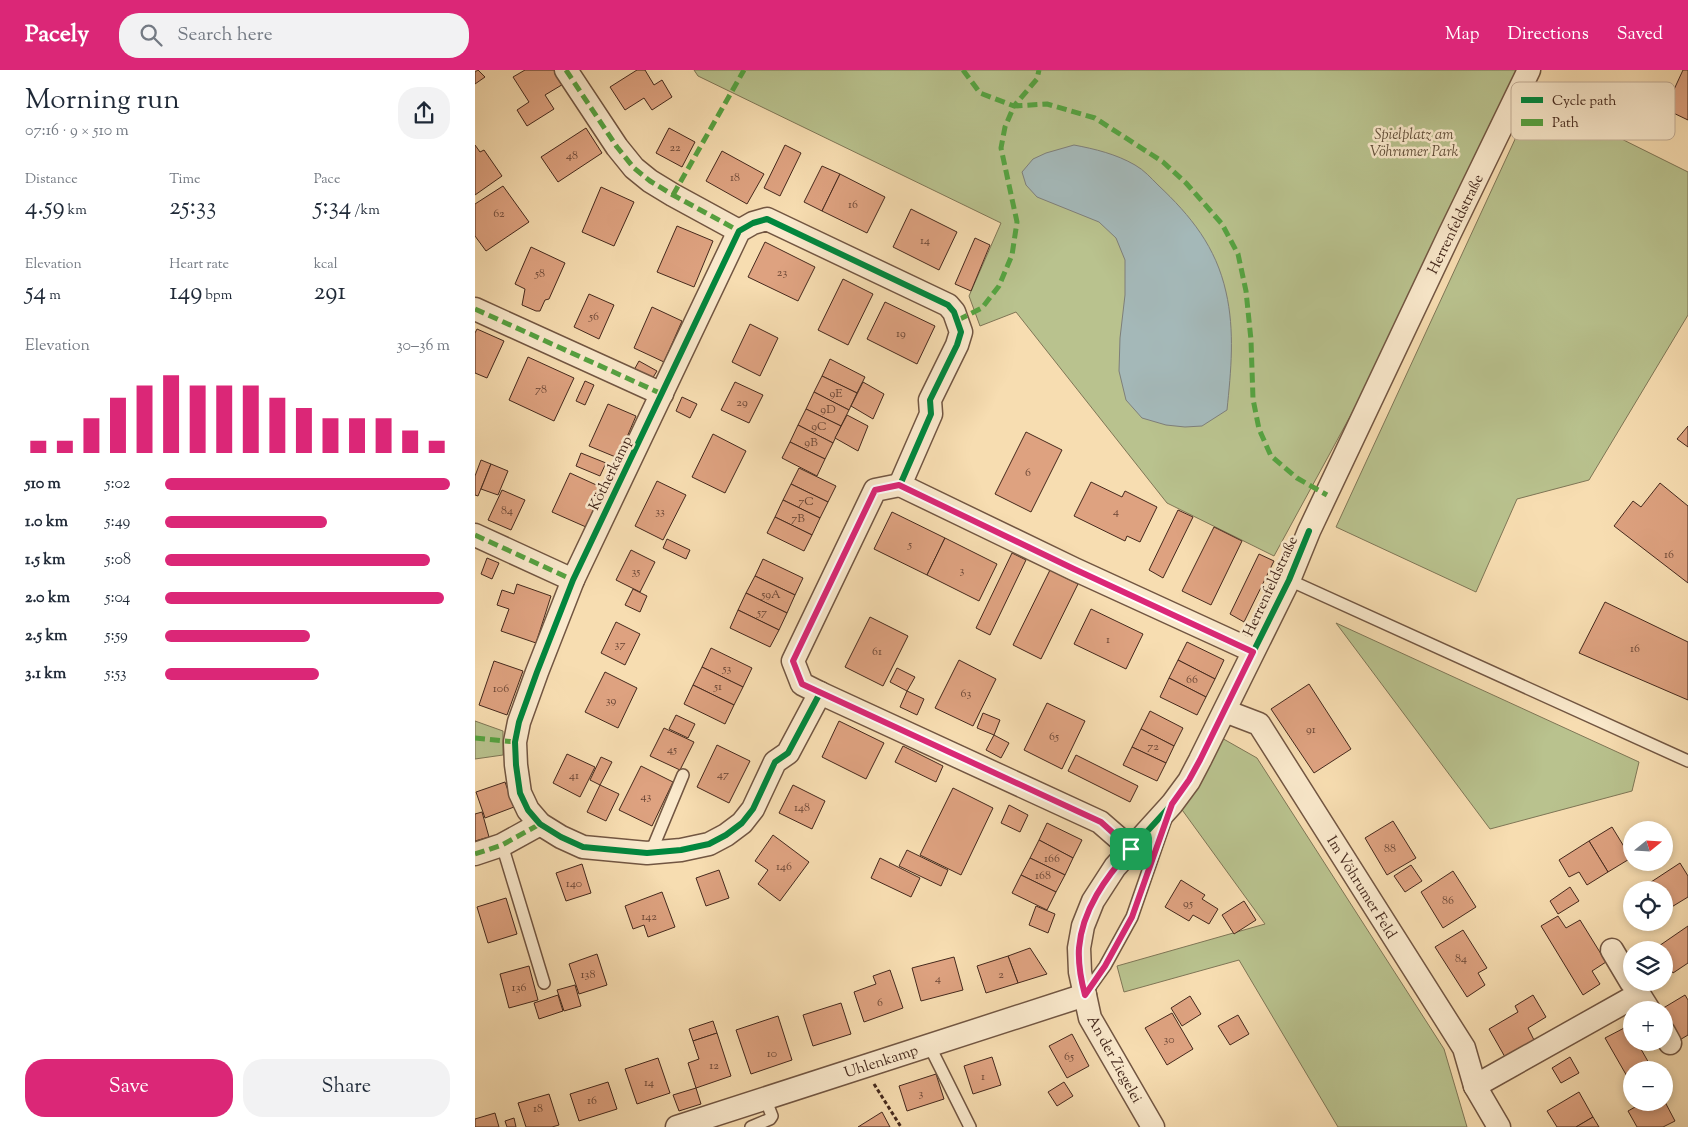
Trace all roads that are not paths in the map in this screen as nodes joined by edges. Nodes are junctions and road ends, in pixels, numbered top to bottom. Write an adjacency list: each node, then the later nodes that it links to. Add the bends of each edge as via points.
1 (566, 70): 5 (street, via 634,168 657,185)
2 (1529, 70): 3 (street, Herrenfeldstraße)
3 (1523, 82)
4 (1511, 107): 11 (street, Herrenfeldstraße)
5 (739, 231): 7 (street, Kötherkamp); 8 (street, via 767,220 948,305 954,312 961,332 957,345 930,400 931,414)
6 (475, 309): 7 (street)
7 (662, 394): 10 (street, Kötherkamp)
8 (899, 485): 12 (street); 13 (street, via 875,490 793,661 802,684)
9 (475, 535): 10 (street)
10 (573, 580): 18 (street, Kötherkamp, via 521,714 515,742 520,792 528,810)
11 (1289, 580): 12 (street, Herrenfeldstraße); 15 (lane)
12 (1253, 652): 14 (street, Herrenfeldstraße)
13 (820, 693): 20 (street, via 1101,822); 21 (street, Kötherkamp, via 788,753 775,762 753,809 742,823 709,844)
14 (1225, 711): 17 (street, Herrenfeldstraße, via 1189,780); 29 (street, Im Vöhrumer Feld, via 1259,724 1464,1048)
15 (1688, 761)
16 (683, 775): 21 (lane)
17 (1172, 804): 20 (street, Herrenfeldstraße); 27 (lane, via 1132,917)
18 (540, 824): 19 (street); 21 (street, Kötherkamp, via 583,847)
19 (502, 845): 22 (street); 25 (lane)
20 (1131, 849): 23 (street, Herrenfeldstraße)
21 (651, 852)
22 (475, 854)
23 (1093, 901): 27 (street, An der Ziegelei, via 1079,948)
24 (1612, 950): 26 (street)
25 (544, 982)
26 (1638, 992): 29 (street)
27 (1085, 995): 28 (street, Uhlenkamp); 34 (street, An der Ziegelei, via 1090,1018)
28 (929, 1045): 30 (street, Uhlenkamp); 33 (lane)
29 (1475, 1086): 35 (street, Im Vöhrumer Feld)
30 (765, 1098): 31 (street, Uhlenkamp); 32 (lane, via 771,1119)
31 (677, 1127)
32 (751, 1127)
33 (971, 1127)
34 (1153, 1127)
35 (1499, 1127)

